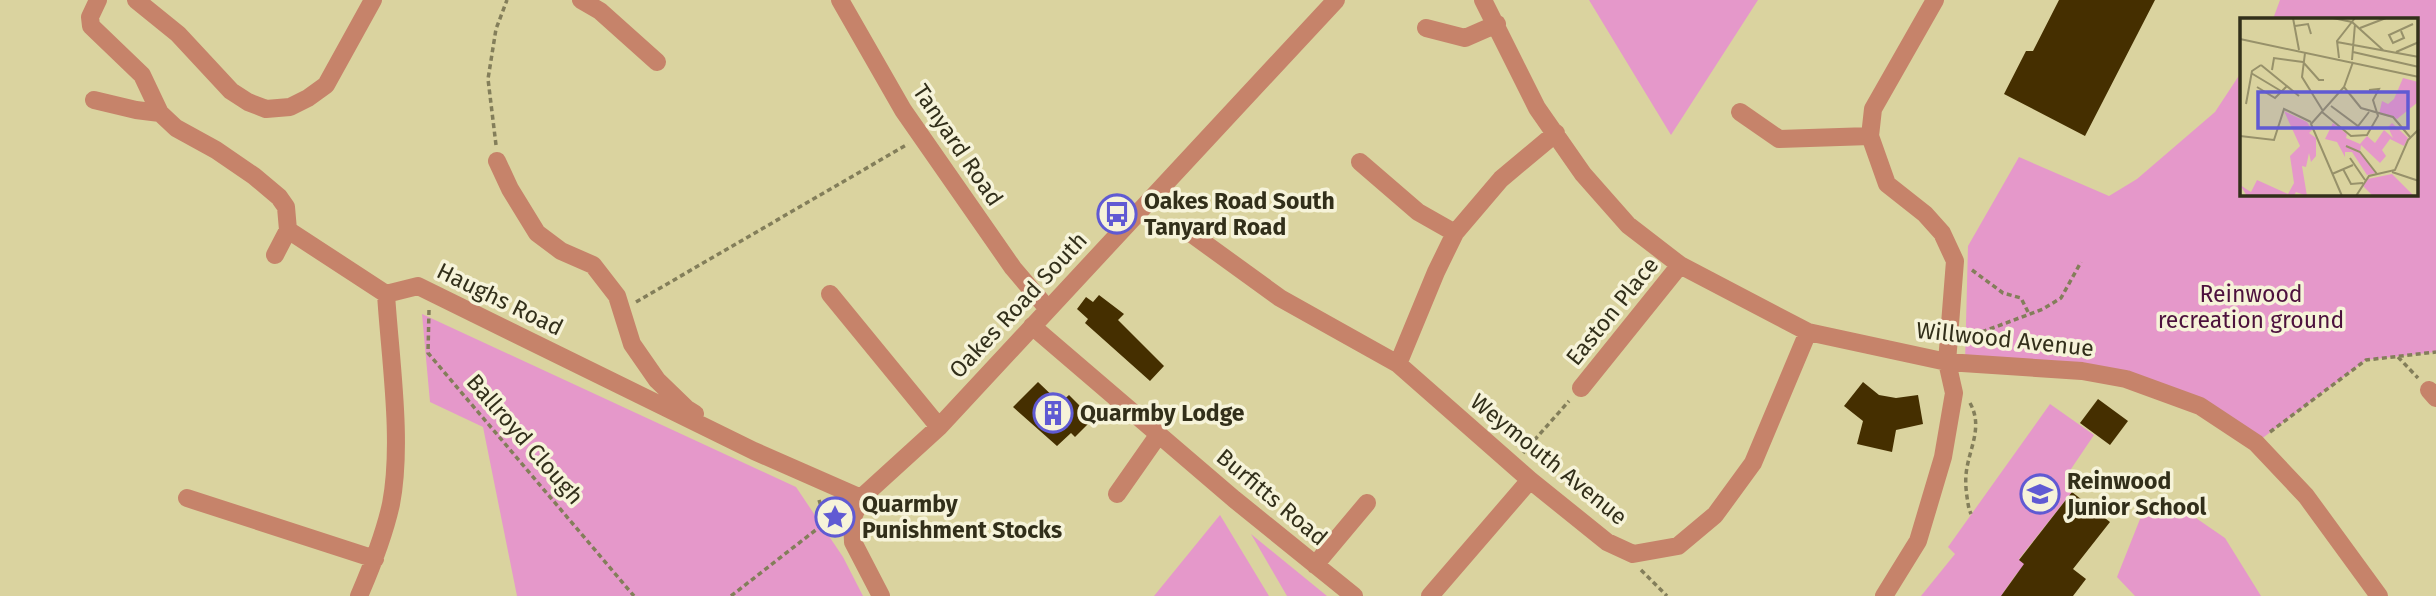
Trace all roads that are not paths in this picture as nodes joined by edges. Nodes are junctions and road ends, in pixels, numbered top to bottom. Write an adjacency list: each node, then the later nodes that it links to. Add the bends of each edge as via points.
1 (98, 0): 15 (street, via 91,26 142,75)
2 (136, 0): 3 (street, via 178,34 231,91 266,109 290,107 326,85)
3 (373, 0)
4 (581, 0): 9 (street)
5 (840, 0): 27 (street, Tanyard Road, via 903,110 1013,268)
6 (1336, 0): 27 (street, Oakes Road South)
7 (1483, 0): 10 (street, Willwood Avenue)
8 (1935, 0): 17 (street, via 1872,109)
9 (606, 6): 12 (street)
10 (1497, 24): 11 (street, via 1465,38); 16 (street, Willwood Avenue, via 1537,108)
11 (1426, 28)
12 (656, 62)
13 (94, 100): 15 (street)
14 (1740, 112): 17 (street, via 1779,139)
15 (160, 113): 20 (street, via 279,197 286,207)
16 (1556, 133): 22 (street, via 1501,179); 24 (street, Willwood Avenue, via 1583,174 1628,225)
17 (1870, 136): 30 (street, via 1887,184 1942,233 1955,261)
18 (497, 161): 35 (street, Haughs Road, via 537,233 561,251 593,265 617,296 632,344 657,380 687,409)
19 (1360, 162): 22 (street, via 1418,212)
20 (288, 230): 23 (street); 25 (street)
21 (1189, 232): 31 (street, Weymouth Avenue, via 1280,298)
22 (1455, 233): 31 (street)
23 (275, 255)
24 (1680, 265): 29 (street, Willwood Avenue); 32 (street, Easton Place)
25 (386, 294): 35 (street, Haughs Road, via 418,286); 41 (street, via 396,449 391,503)
26 (830, 294): 33 (street)
27 (1048, 309): 28 (street, Oakes Road South)
28 (1032, 326): 33 (street, Oakes Road South); 34 (street, Burfitts Road)
29 (1808, 332): 30 (street, Willwood Avenue); 36 (street, Weymouth Avenue, via 1753,463 1715,515 1678,546 1633,554 1606,542)
30 (1948, 353): 47 (street, via 1954,393 1943,457 1918,541); 48 (street, Willwood Avenue, via 2126,379 2200,407 2256,443 2306,496)
31 (1398, 364): 36 (street, Weymouth Avenue)
32 (1581, 388)
33 (939, 427): 39 (street, Oakes Road South)
34 (1160, 434): 37 (street); 42 (street, Burfitts Road)
35 (754, 451): 39 (street, Haughs Road)
36 (1530, 480): 46 (street)
37 (1117, 494)
38 (187, 498): 41 (street)
39 (861, 498): 44 (street, Oakes Road South, via 852,520 853,542)
40 (1367, 503): 42 (street)
41 (375, 559): 43 (street)
42 (1315, 565): 45 (street, Burfitts Road)
43 (359, 596)
44 (881, 596)
45 (1354, 596)
46 (1430, 596)
47 (1884, 596)
48 (2379, 596)

